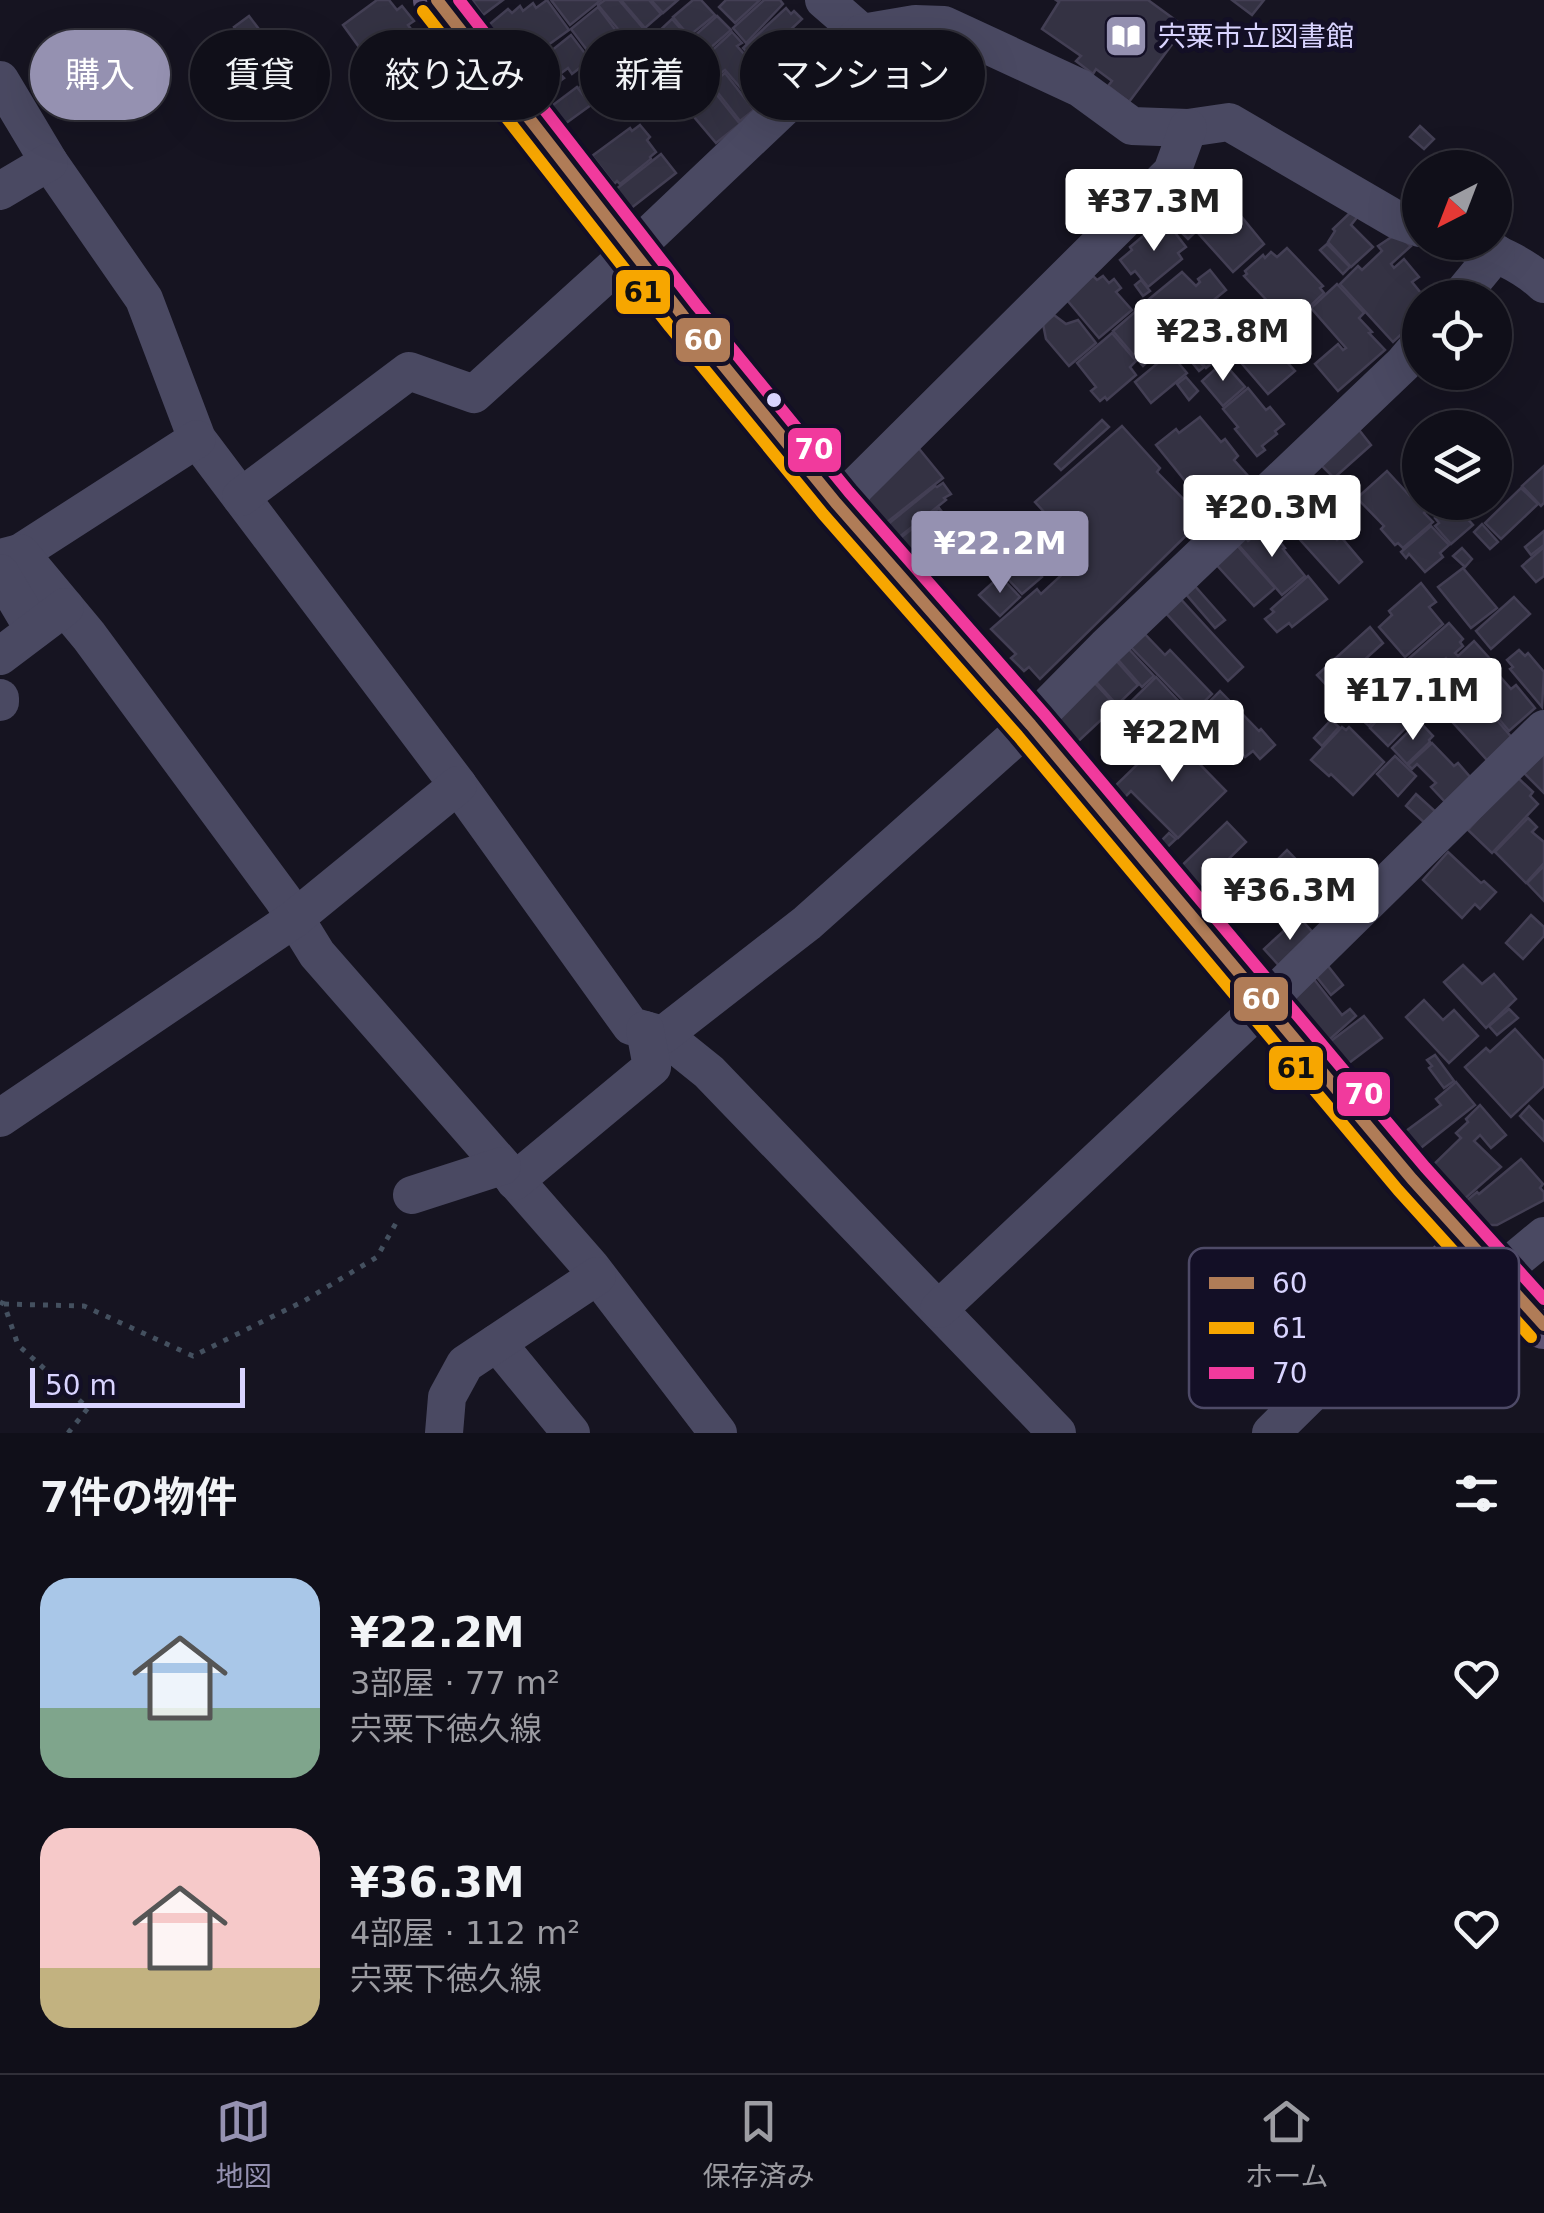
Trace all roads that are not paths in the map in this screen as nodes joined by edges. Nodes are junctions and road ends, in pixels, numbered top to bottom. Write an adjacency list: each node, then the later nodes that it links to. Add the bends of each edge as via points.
1 (437, 0): 13 (main road)
2 (824, 0): 3 (street)
3 (859, 30)
4 (880, 30): 5 (street, via 916,24)
5 (955, 30)
6 (985, 44): 9 (street, via 1080,88 1132,126)
7 (0, 80): 10 (street)
8 (770, 120): 13 (street)
9 (1188, 128): 12 (street, via 1229,122); 19 (street, via 1172,172)
10 (49, 162): 11 (street); 17 (street, via 144,299)
11 (0, 192)
12 (1402, 222)
13 (631, 252): 18 (street, via 474,394 409,371); 19 (main road)
14 (1504, 260): 15 (street)
15 (1544, 284)
16 (1402, 366): 24 (street)
17 (196, 438): 18 (street); 20 (street)
18 (241, 497): 26 (street)
19 (837, 504): 24 (main road)
20 (7, 561): 21 (street); 22 (street)
21 (65, 607): 22 (street); 27 (street)
22 (34, 630): 23 (street)
23 (0, 656)
24 (1030, 724): 28 (main road); 29 (street, via 807,924)
25 (1544, 729): 28 (street)
26 (458, 785): 27 (street); 29 (street, via 631,1026)
27 (294, 919): 30 (street); 31 (street)
28 (1263, 1005): 34 (main road); 38 (street)
29 (654, 1033): 31 (street, via 652,1067); 38 (street, via 709,1072)
30 (0, 1118)
31 (509, 1174): 32 (street); 36 (street)
32 (412, 1195)
33 (1544, 1236): 35 (street)
34 (1472, 1248)
35 (1511, 1248)
36 (597, 1276): 40 (street); 44 (street)
37 (1519, 1299): 39 (main road)
38 (938, 1309): 45 (street)
39 (1544, 1325)
40 (496, 1343): 42 (street, via 465,1364 448,1397); 43 (street)
41 (1302, 1408): 46 (street)
42 (444, 1433)
43 (571, 1433)
44 (718, 1433)
45 (1057, 1433)
46 (1272, 1433)

